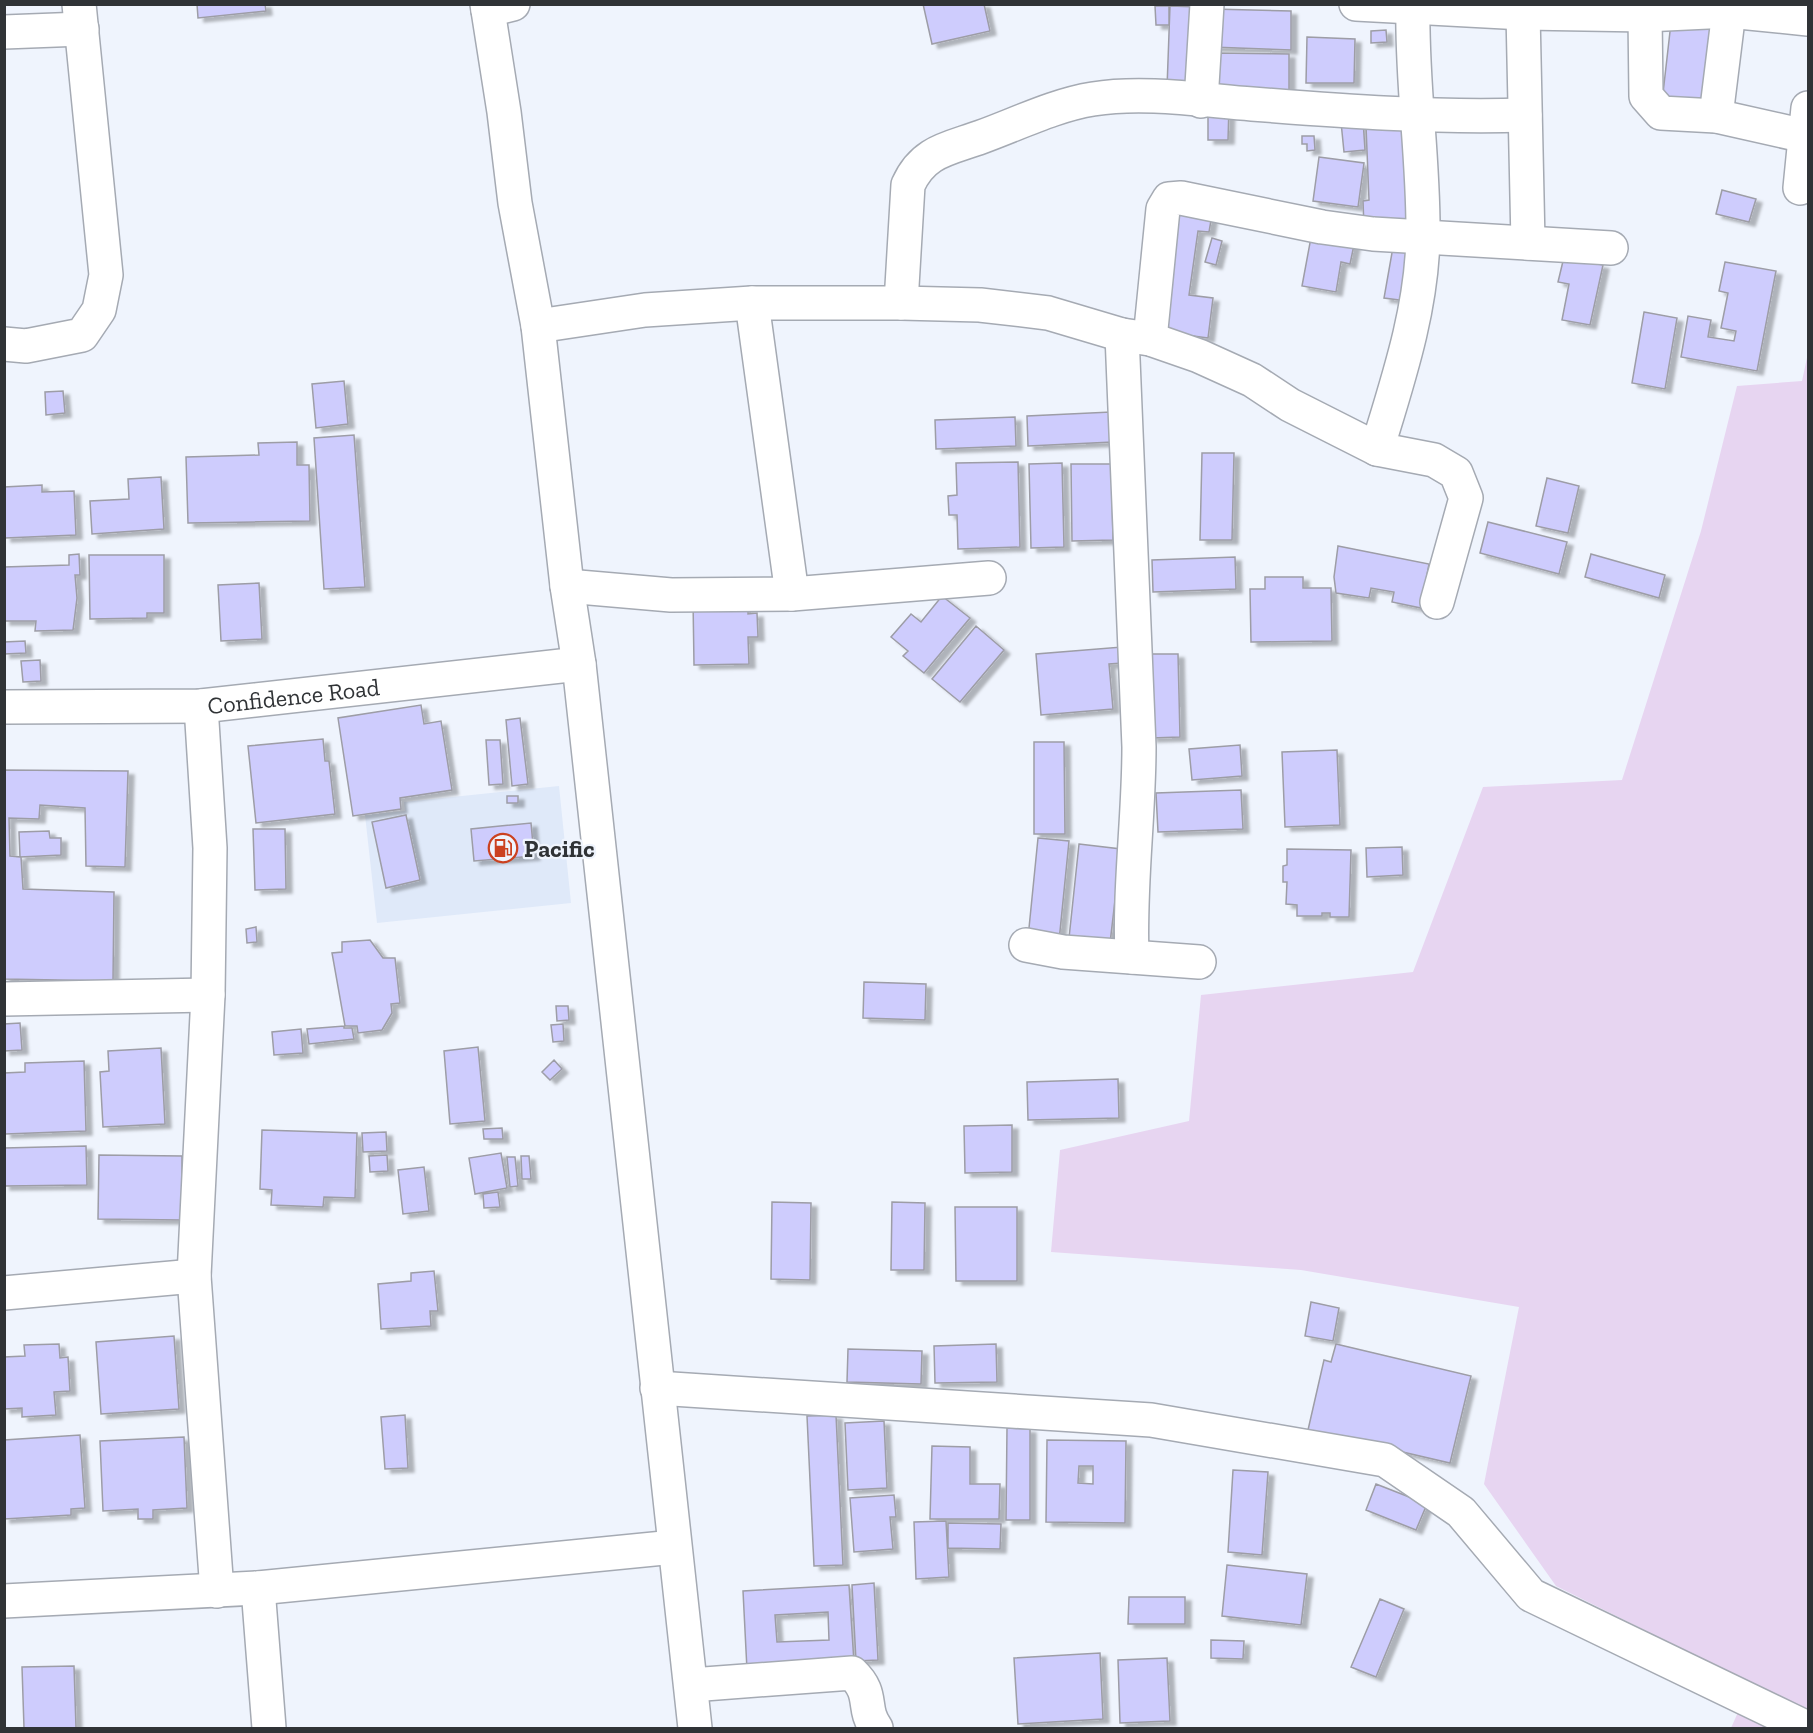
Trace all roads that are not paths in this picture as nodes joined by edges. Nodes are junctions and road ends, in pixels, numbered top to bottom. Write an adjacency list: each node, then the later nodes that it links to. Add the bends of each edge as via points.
1 (1207, 4): 11 (street)
2 (1356, 4): 4 (street)
3 (496, 6): 22 (street, via 515,203)
4 (1413, 7): 6 (street); 12 (street, via 1413,91)
5 (1729, 11): 7 (street); 9 (street); 14 (street)
6 (1523, 13): 7 (street); 13 (street)
7 (1645, 15): 14 (street, via 1646,96 1660,113)
8 (80, 17): 10 (street); 24 (street, via 106,275 99,310 82,335 26,346)
9 (1809, 19)
10 (4, 32)
11 (1201, 100): 12 (street); 21 (street, via 1135,96 1092,99 934,154 916,168 908,185)
12 (1417, 114): 13 (street); 17 (street)
13 (1525, 115): 18 (street)
14 (1716, 116): 15 (street)
15 (1807, 122): 16 (street)
16 (1800, 188)
17 (1423, 238): 18 (street); 23 (street, via 1322,227 1224,205 1169,199 1163,209); 25 (street, via 1413,317)
18 (1527, 243): 19 (street)
19 (1611, 248)
20 (752, 303): 21 (street); 22 (street, via 645,310); 28 (street)
21 (901, 303): 23 (street, via 980,304 1048,313)
22 (538, 326): 27 (street)
23 (1136, 337): 25 (street, via 1199,356 1252,380 1290,405); 34 (street, via 1139,813 1130,908)
24 (4, 344)
25 (1377, 449): 29 (street, via 1434,460 1456,473 1466,498)
26 (989, 578): 28 (street)
27 (567, 586): 28 (street, via 671,595); 30 (street)
28 (792, 594)
29 (1437, 602)
30 (579, 664): 31 (street, Confidence Road); 40 (street)
31 (201, 706): 32 (street, Confidence Road); 36 (street, via 210,848)
32 (4, 707)
33 (1026, 945): 34 (street)
34 (1132, 957): 35 (street)
35 (1199, 962)
36 (208, 995): 37 (street); 38 (street)
37 (4, 999)
38 (194, 1276): 39 (street); 43 (street)
39 (4, 1293)
40 (657, 1388): 41 (street); 49 (street, via 1151,1420 1385,1460 1461,1512 1531,1594)
41 (674, 1547): 42 (street); 45 (street)
42 (258, 1588): 43 (street); 46 (street)
43 (217, 1591): 44 (street)
44 (4, 1601)
45 (691, 1685): 47 (street); 48 (street, via 852,1673 865,1685)
46 (269, 1728)
47 (695, 1728)
48 (876, 1728)
49 (1807, 1728)

